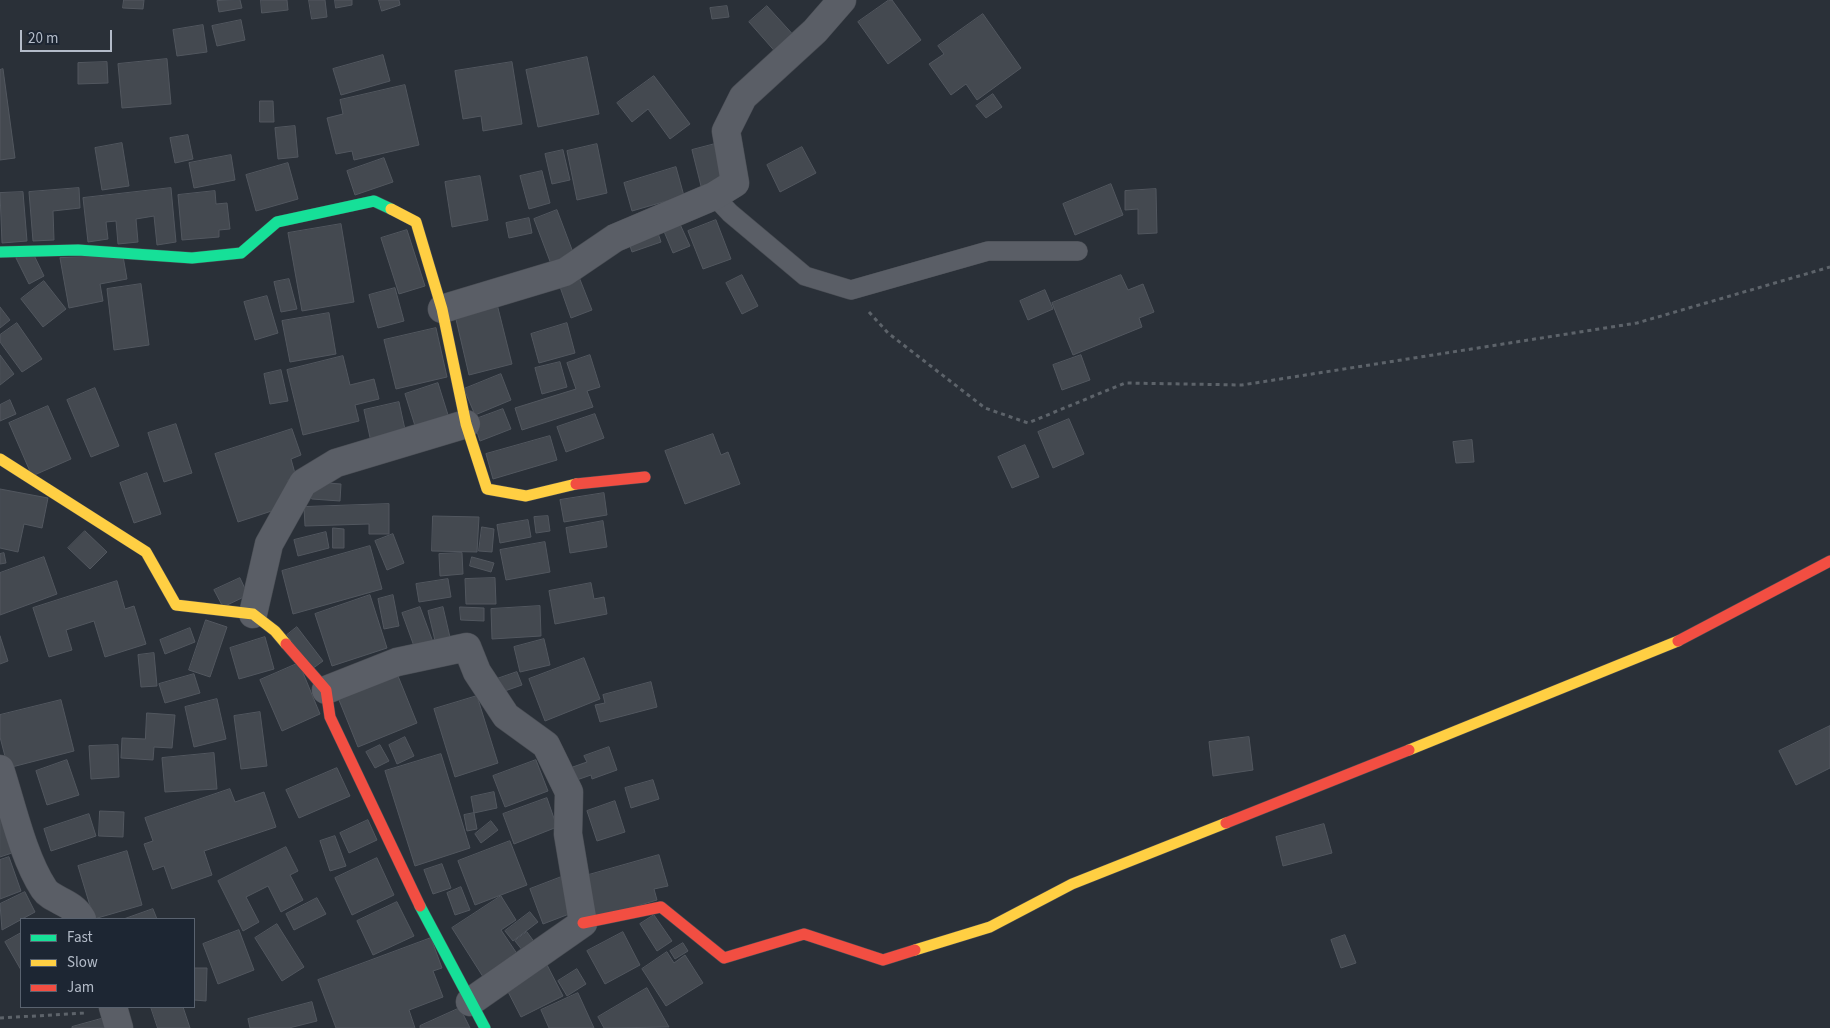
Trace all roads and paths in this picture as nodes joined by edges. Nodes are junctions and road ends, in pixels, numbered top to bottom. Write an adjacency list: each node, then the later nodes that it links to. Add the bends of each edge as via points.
1 (842, 0): 2 (street, via 816,32 743,98 726,131 735,183)
2 (714, 196): 6 (lane, via 805,276); 7 (street, via 615,238 565,272)
3 (1078, 251): 6 (lane, via 988,251)
4 (0, 252): 7 (street, via 78,250 192,258 241,253 277,222 374,201 416,222)
5 (1830, 267): 6 (path, via 1628,324 1242,385 1125,383 1028,423 985,408 888,333)
6 (850, 290)
7 (442, 309): 8 (street)
8 (466, 424): 10 (street, via 488,490 526,496 585,482); 12 (street, via 336,463 303,483 269,544)
9 (0, 459): 12 (street, via 146,552 176,605)
10 (645, 476)
11 (1830, 561): 16 (street, via 1692,635 1072,884 990,927 883,960 804,934 724,958 661,907)
12 (253, 614): 13 (street, via 275,631)
13 (326, 690): 16 (street, via 396,662 467,647 477,672 506,716 546,745 569,792 568,834); 17 (street, via 330,717 404,876)
14 (0, 769): 15 (street, via 24,846 45,890 76,909)
15 (81, 918)
16 (583, 923): 17 (street)
17 (470, 1002): 20 (street)
18 (115, 1015): 19 (path)
19 (0, 1018)
20 (485, 1028)

